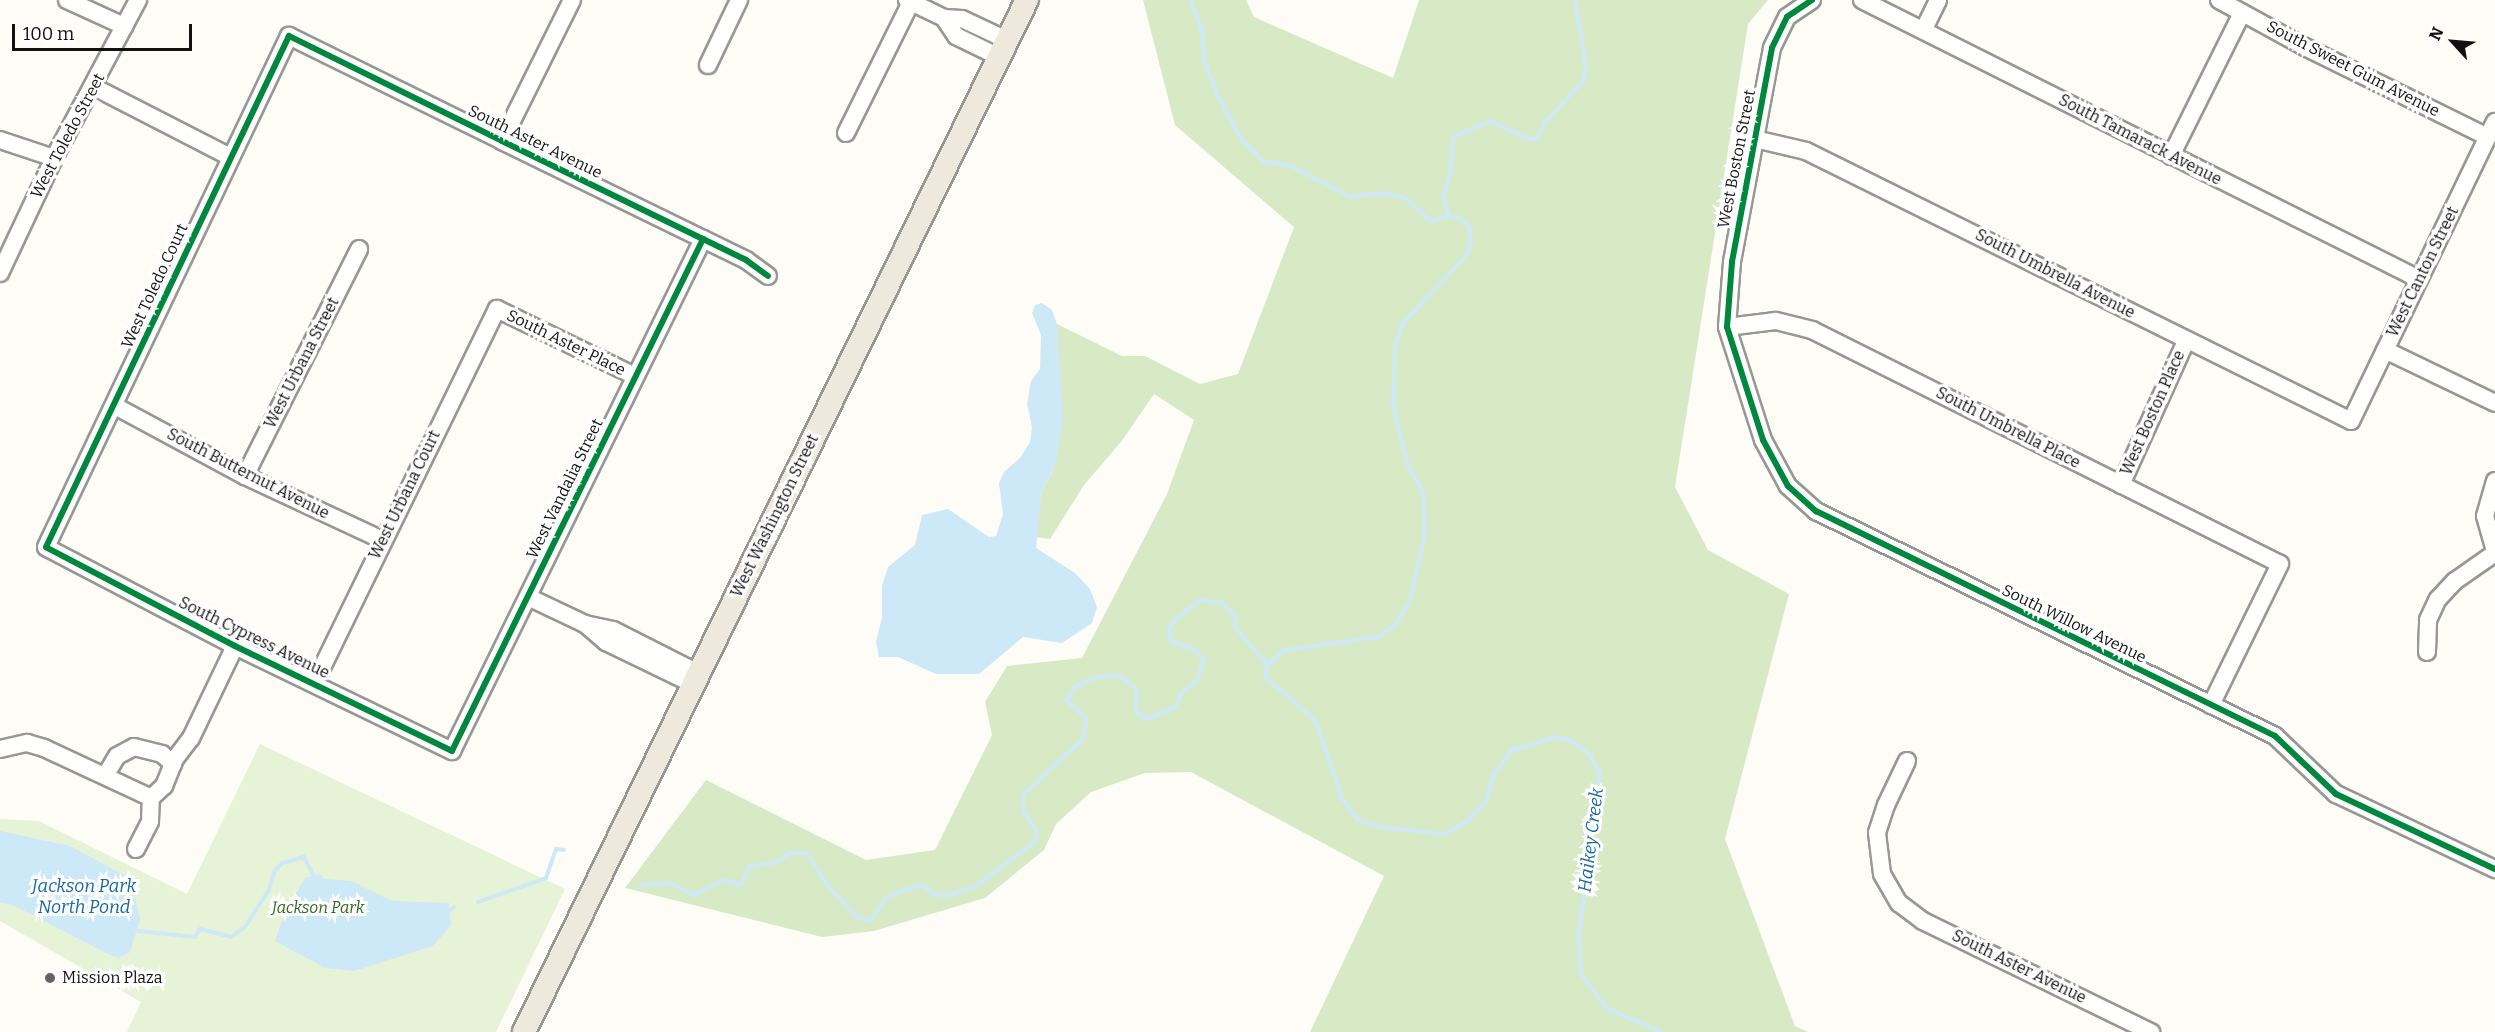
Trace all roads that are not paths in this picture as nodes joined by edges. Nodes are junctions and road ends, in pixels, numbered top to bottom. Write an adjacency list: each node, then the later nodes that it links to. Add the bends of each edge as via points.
1 (67, 0): 12 (street)
2 (138, 0): 12 (street, West Toledo Street)
3 (570, 0): 22 (street)
4 (739, 0): 16 (street)
5 (1027, 0): 15 (main road, West Washington Street)
6 (1862, 0): 13 (street, South Tamarack Avenue)
7 (1938, 0): 13 (street)
8 (2219, 0): 11 (street, South Sweet Gum Avenue)
9 (909, 1): 15 (street, via 944,18 956,36); 19 (street)
10 (1806, 3): 20 (street, West Boston Street, via 1787,16 1772,48)
11 (2242, 13): 18 (street, South Sweet Gum Avenue); 23 (street)
12 (124, 26): 17 (street, West Toledo Street)
13 (1924, 29): 23 (street, South Tamarack Avenue)
14 (289, 36): 22 (street, South Aster Avenue); 24 (street, West Toledo Court)
15 (1003, 49): 48 (main road, West Washington Street)
16 (708, 65)
17 (94, 87): 24 (street); 25 (street, West Toledo Street)
18 (2492, 129): 30 (street, West Canton Street)
19 (846, 133)
20 (1755, 139): 32 (street, West Boston Street, via 1732,262); 33 (street, South Umbrella Avenue, via 1806,151)
21 (0, 140): 25 (street)
22 (502, 141): 26 (street, South Aster Avenue)
23 (2171, 156): 30 (street, South Tamarack Avenue)
24 (230, 157): 37 (street, West Toledo Court)
25 (54, 158): 28 (street, West Toledo Street)
26 (703, 239): 29 (street, South Aster Avenue, via 746,260); 35 (street, West Vandalia Street)
27 (358, 249): 39 (street, West Urbana Street)
28 (0, 273)
29 (768, 276)
30 (2419, 279): 34 (street, West Canton Street)
31 (497, 309): 35 (street, South Aster Place); 42 (street, West Urbana Court)
32 (1728, 327): 41 (street, South Umbrella Place, via 1776,321 1804,327); 50 (street, South Willow Avenue, via 1769,457 1801,499 1981,594)
33 (2186, 341): 38 (street, South Umbrella Avenue); 41 (street, West Boston Place)
34 (2385, 350): 36 (street); 38 (street, West Canton Street)
35 (635, 376): 45 (street, West Vandalia Street)
36 (2495, 403)
37 (115, 406): 39 (street, South Butternut Avenue); 43 (street, West Toledo Court)
38 (2351, 421)
39 (245, 476): 42 (street, South Butternut Avenue)
40 (2495, 481): 44 (street, via 2485,516)
41 (2121, 485): 50 (street, South Umbrella Place, via 2280,564)
42 (382, 540): 49 (street, West Urbana Court)
43 (46, 547): 46 (street, South Cypress Avenue)
44 (2495, 553): 47 (street, via 2455,581 2438,599 2428,620)
45 (528, 597): 48 (street, via 585,624 606,642); 52 (street, West Vandalia Street)
46 (236, 646): 49 (street, South Cypress Avenue); 54 (street, via 191,738)
47 (2427, 652)
48 (696, 678): 59 (main road, West Washington Street)
49 (315, 682): 52 (street, South Cypress Avenue)
50 (2211, 705): 58 (street, South Willow Avenue, via 2275,736 2336,794)
51 (0, 749): 55 (street, via 27,743)
52 (452, 751)
53 (1907, 761): 60 (street, South Aster Avenue, via 1877,833 1879,862 1892,894 1923,921)
54 (173, 764): 55 (street, via 162,754 134,747 117,756); 56 (street, via 164,786)
55 (105, 776): 56 (street)
56 (151, 798): 57 (street, via 150,822)
57 (136, 849)
58 (2495, 869)
59 (524, 1032)
60 (2151, 1032)

